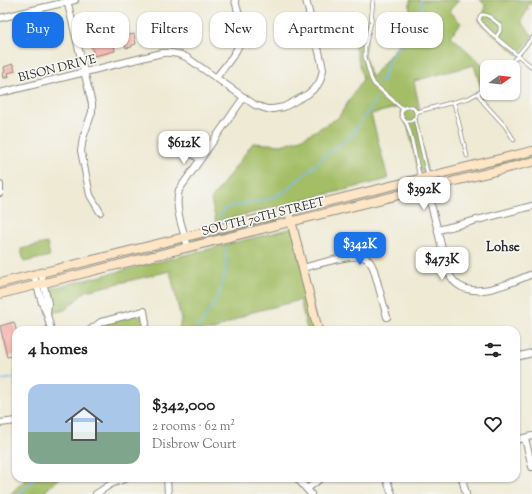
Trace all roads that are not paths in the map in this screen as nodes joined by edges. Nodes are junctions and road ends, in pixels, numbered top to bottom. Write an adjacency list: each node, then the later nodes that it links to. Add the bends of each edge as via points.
1 (75, 0): 5 (street)
2 (235, 0): 13 (street, via 241,24 241,37 237,48)
3 (306, 0): 16 (street, BISON DRIVE, via 322,64 322,76 317,86 308,94 278,108 261,108)
4 (373, 0): 18 (lane, via 365,57 374,84)
5 (67, 1): 6 (street); 12 (street)
6 (0, 18)
7 (496, 37): 7 (lane, via 500,26 488,15 481,15 478,19 480,23); 9 (lane)
8 (532, 38): 9 (lane)
9 (518, 55): 10 (lane); 11 (lane)
10 (514, 60)
11 (532, 67)
12 (84, 72): 13 (street, BISON DRIVE, via 169,52 186,57); 14 (street, BISON DRIVE); 33 (street, via 92,112 81,151 90,195)
13 (216, 78): 16 (street, BISON DRIVE)
14 (0, 93)
15 (478, 94): 17 (lane); 22 (lane, via 506,126)
16 (244, 97): 26 (street)
17 (454, 103): 19 (lane); 25 (lane)
18 (403, 109): 19 (lane, via 411,106); 21 (lane, via 401,115)
19 (416, 112): 20 (lane)
20 (415, 119): 21 (lane); 28 (lane)
21 (405, 121): 28 (lane)
22 (514, 140)
23 (163, 142): 26 (street, via 177,144)
24 (532, 151): 28 (main road, SOUTH 70TH STREET)
25 (467, 156)
26 (200, 159): 37 (street, via 182,184 178,196 178,209)
27 (532, 162): 30 (main road, SOUTH 70TH STREET)
28 (424, 178): 30 (street); 34 (main road, SOUTH 70TH STREET)
29 (0, 185): 31 (street)
30 (427, 188): 35 (main road, SOUTH 70TH STREET); 36 (street)
31 (0, 193)
32 (532, 206): 36 (street)
33 (100, 212)
34 (289, 212): 35 (main road); 37 (main road, SOUTH 70TH STREET)
35 (291, 222): 38 (main road, SOUTH 70TH STREET); 39 (main road)
36 (438, 230): 41 (street, via 448,272 458,285 468,290 479,291)
37 (186, 238): 38 (street); 40 (main road, SOUTH 70TH STREET)
38 (188, 247): 43 (main road, SOUTH 70TH STREET)
39 (302, 268): 45 (street, via 346,257 365,258 372,264); 49 (main road)
40 (37, 274): 42 (main road, SOUTH 70TH STREET); 43 (street)
41 (532, 274)
42 (0, 283)
43 (40, 284): 44 (main road, SOUTH 70TH STREET); 46 (street, via 42,303)
44 (0, 294)
45 (387, 317)
46 (50, 326)
47 (96, 326): 48 (street, via 101,322 144,311)
48 (145, 326)
49 (317, 326)
50 (532, 353): 51 (street)
51 (520, 356)
52 (12, 420): 53 (street)
53 (0, 422)
54 (532, 436): 55 (street)
55 (524, 438): 56 (street); 57 (street)
56 (520, 439)
57 (532, 467)
58 (109, 482): 65 (street)
59 (167, 482): 66 (street)
60 (300, 482): 64 (street)
61 (318, 482): 64 (street)
62 (388, 482): 67 (street)
63 (463, 482): 68 (street)
64 (309, 492)
65 (96, 494)
66 (168, 494)
67 (392, 494)
68 (466, 494)

